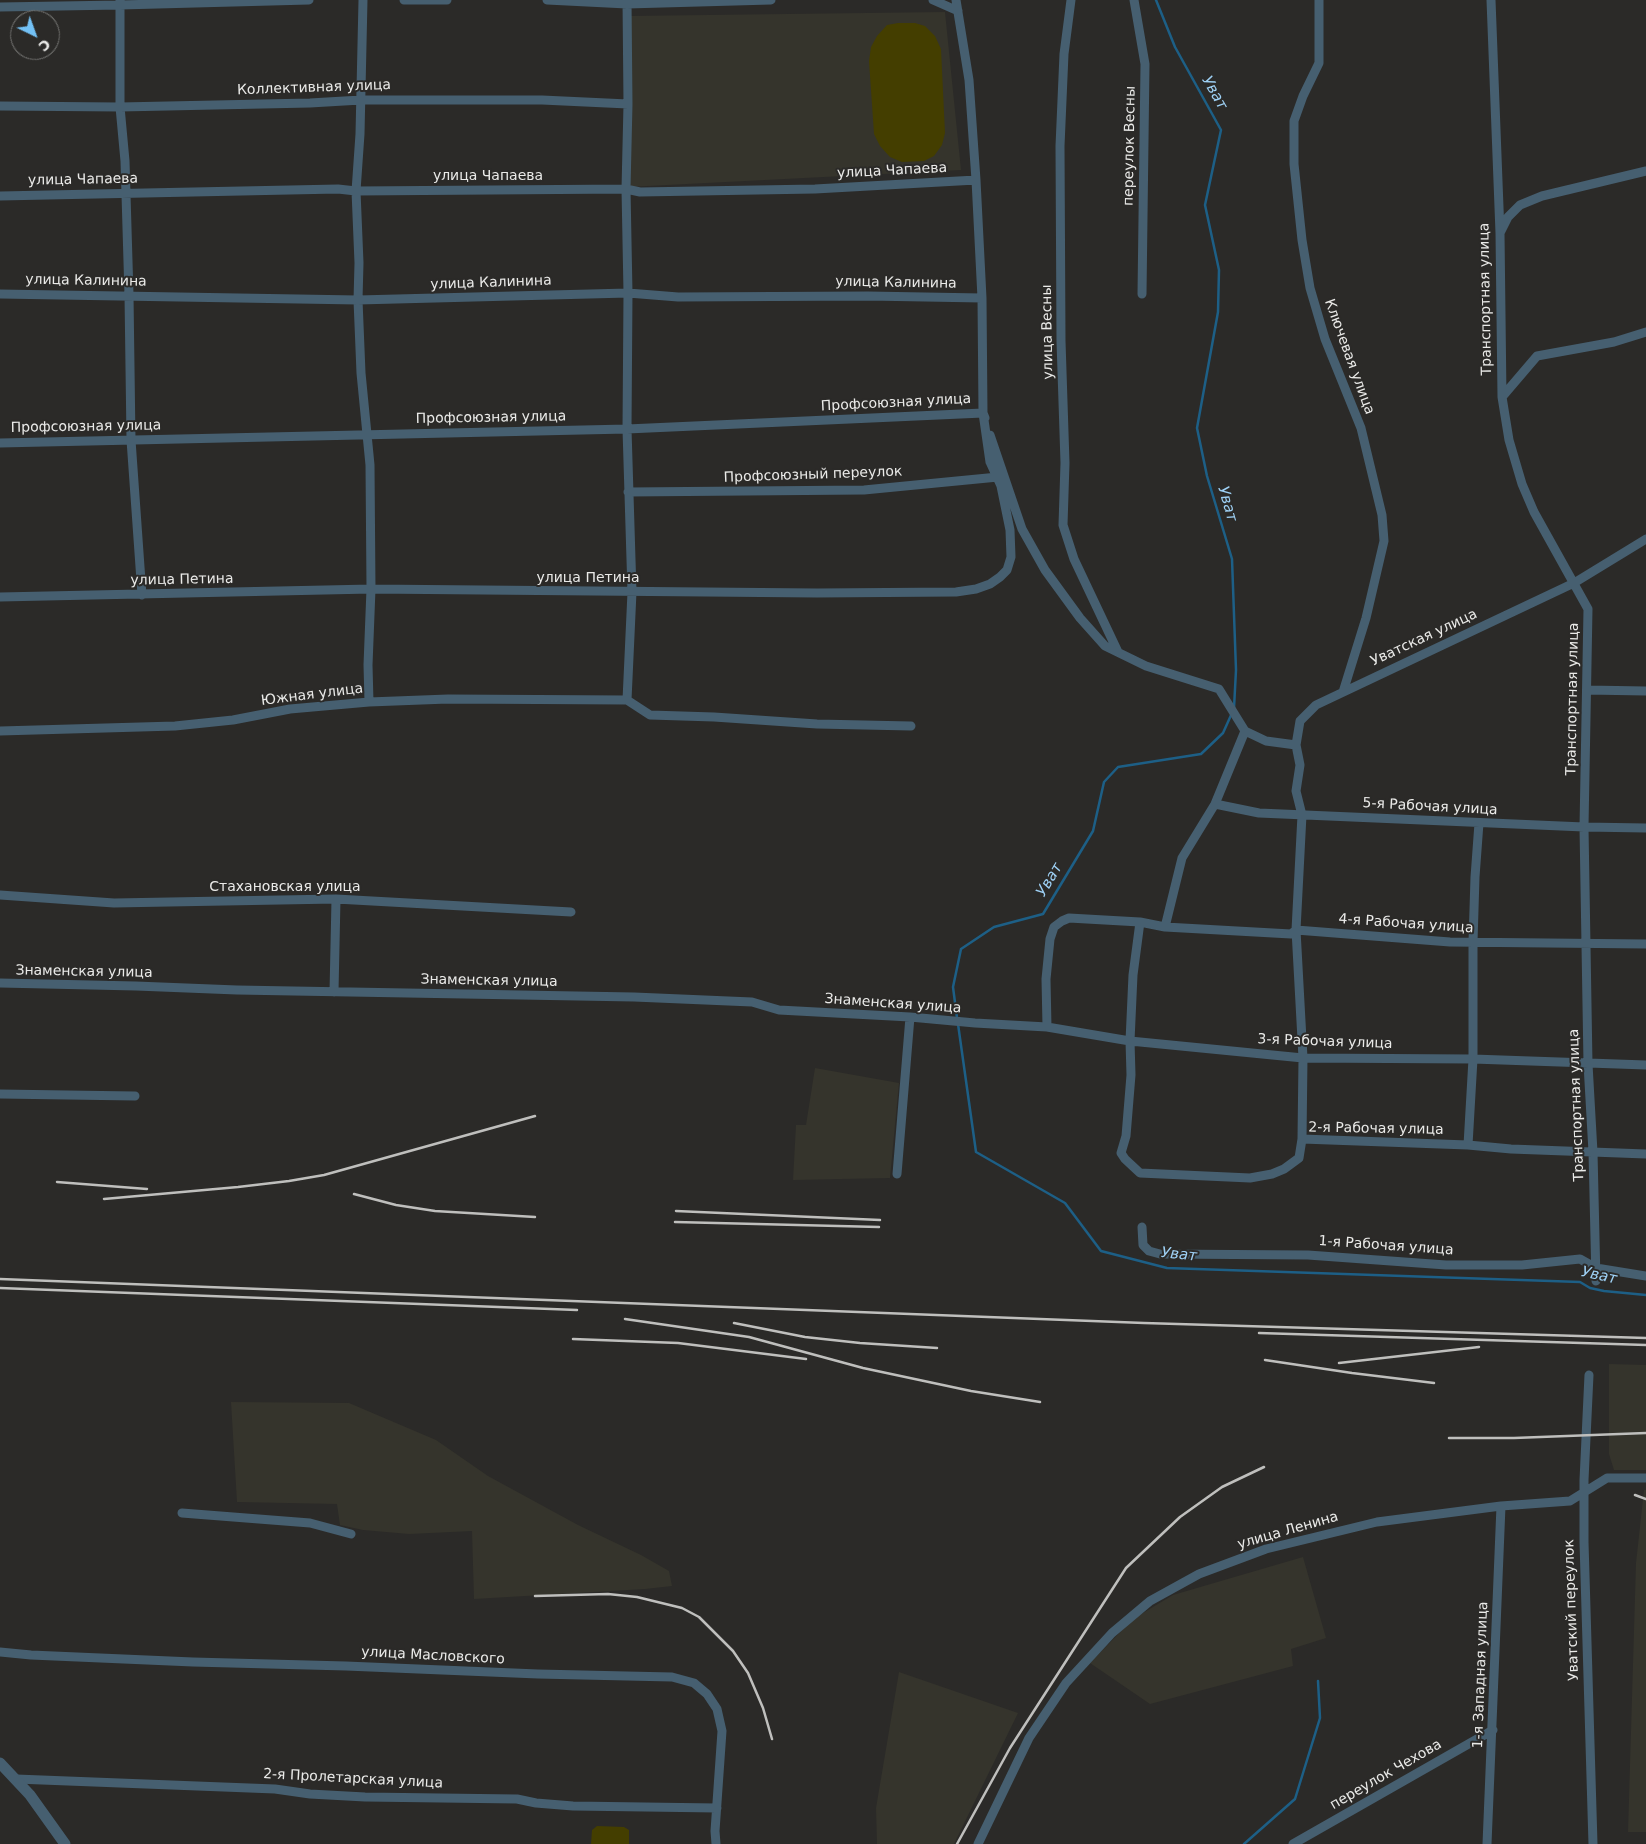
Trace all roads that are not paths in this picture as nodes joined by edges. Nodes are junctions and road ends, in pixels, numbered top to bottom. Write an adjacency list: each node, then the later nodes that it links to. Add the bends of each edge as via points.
1 (309, 0): 14 (street)
2 (363, 0): 17 (street)
3 (404, 0): 4 (street)
4 (447, 0)
5 (547, 0): 13 (street)
6 (771, 0): 13 (street)
7 (933, 0): 16 (street)
8 (956, 0): 16 (street)
9 (1071, 0): 49 (street, улица Весны, via 1064,54 1060,146 1063,525 1074,559)
10 (1134, 0): 30 (street, переулок Весны, via 1145,64)
11 (1318, 0): 52 (street, Ключевая улица, via 1319,63 1294,121 1294,164 1302,240 1310,288 1325,339 1361,428 1382,515 1384,541 1366,618)
12 (1491, 0): 27 (street, Транспортная улица)
13 (627, 2): 18 (street)
14 (120, 3): 15 (street); 20 (street)
15 (0, 7)
16 (958, 11): 22 (street, via 969,80)
17 (361, 100): 18 (street, Коллективная улица, via 542,100); 20 (street, Коллективная улица); 24 (street)
18 (628, 104): 23 (street)
19 (0, 106): 20 (street, Коллективная улица)
20 (120, 107): 25 (street)
21 (1646, 171): 27 (street, via 1542,196 1520,205 1508,217)
22 (976, 180): 23 (street, улица Чапаева, via 805,189 640,192); 32 (street)
23 (626, 189): 24 (street, улица Чапаева); 28 (street)
24 (356, 191): 25 (street, улица Чапаева); 33 (street)
25 (126, 193): 26 (street, улица Чапаева); 31 (street)
26 (0, 196)
27 (1500, 233): 35 (street, Транспортная улица)
28 (628, 293): 32 (street, улица Калинина); 33 (street, улица Калинина); 37 (street)
29 (0, 294): 31 (street, улица Калинина)
30 (1142, 294)
31 (129, 295): 33 (street, улица Калинина); 39 (street)
32 (982, 298): 36 (street)
33 (358, 300): 38 (street)
34 (1646, 332): 35 (street, via 1614,342 1537,356)
35 (1502, 397): 44 (street, Транспортная улица, via 1509,440 1522,484)
36 (983, 413): 37 (street, Профсоюзная улица); 41 (street, улица Петина, via 990,462); 49 (street, via 1022,529 1035,554 1080,618 1105,646)
37 (626, 429): 38 (street, Профсоюзная улица); 42 (street)
38 (368, 434): 39 (street, Профсоюзная улица); 45 (street)
39 (131, 440): 40 (street, Профсоюзная улица); 47 (street)
40 (0, 442)
41 (998, 477): 42 (street, Профсоюзный переулок, via 864,490); 46 (street, улица Петина, via 1010,530 1011,557 1007,570 990,584 956,592)
42 (628, 492): 46 (street)
43 (1646, 539): 44 (street, Уватская улица)
44 (1574, 584): 50 (street, Транспортная улица, via 1588,609); 52 (street, Уватская улица)
45 (371, 589): 46 (street, улица Петина); 47 (street, улица Петина); 54 (street)
46 (632, 592): 53 (street)
47 (142, 595): 48 (street, улица Петина)
48 (0, 597)
49 (1118, 652): 57 (street, via 1146,666 1219,689)
50 (1587, 690): 51 (street); 62 (street, Транспортная улица)
51 (1646, 691)
52 (1342, 692): 58 (street, Уватская улица, via 1316,705 1300,721)
53 (628, 700): 54 (street, Южная улица); 55 (street, via 650,715)
54 (369, 702): 56 (street, Южная улица, via 290,709 234,720 175,726)
55 (912, 726)
56 (0, 731)
57 (1245, 731): 58 (street, via 1266,741); 59 (street)
58 (1296, 745): 60 (street, Уватская улица, via 1300,765 1296,791)
59 (1215, 804): 60 (street, 5-я Рабочая улица, via 1260,813); 68 (street, via 1182,858)
60 (1302, 815): 61 (street, 5-я Рабочая улица); 69 (street, Уватская улица)
61 (1479, 823): 62 (street, 5-я Рабочая улица); 70 (street)
62 (1584, 827): 63 (street, 5-я Рабочая улица); 71 (street, Транспортная улица)
63 (1646, 828)
64 (0, 895): 65 (street, Стахановская улица, via 114,903)
65 (336, 899): 66 (street, Стахановская улица); 74 (street)
66 (570, 912)
67 (1140, 922): 68 (street, 4-я Рабочая улица); 77 (street, 4-я Рабочая улица, via 1069,918 1054,927 1046,979); 78 (street, via 1133,975)
68 (1165, 927): 69 (street, 4-я Рабочая улица, via 1291,934)
69 (1296, 930): 70 (street, 4-я Рабочая улица); 79 (street, Уватская улица)
70 (1473, 942): 71 (street, 4-я Рабочая улица); 80 (street)
71 (1587, 944): 72 (street, 4-я Рабочая улица); 81 (street, Транспортная улица)
72 (1646, 944)
73 (0, 984): 74 (street, Знаменская улица)
74 (334, 992): 75 (street, Знаменская улица, via 744,1001 779,1010)
75 (910, 1017): 76 (street, Знаменская улица); 89 (street)
76 (975, 1023): 77 (street, 3-я Рабочая улица)
77 (1047, 1027): 78 (street, 3-я Рабочая улица)
78 (1130, 1041): 79 (street, 3-я Рабочая улица); 85 (street, 2-я Рабочая улица, via 1131,1075 1126,1136 1121,1153 1140,1172 1250,1178 1272,1174 1299,1158)
79 (1303, 1058): 80 (street, 3-я Рабочая улица); 85 (street, Уватская улица)
80 (1473, 1059): 81 (street, 3-я Рабочая улица); 86 (street)
81 (1588, 1064): 82 (street, 3-я Рабочая улица); 87 (street, Транспортная улица)
82 (1646, 1065)
83 (0, 1094): 84 (street)
84 (135, 1096)
85 (1302, 1139): 86 (street, 2-я Рабочая улица)
86 (1468, 1145): 87 (street, 2-я Рабочая улица)
87 (1593, 1152): 88 (street, 2-я Рабочая улица); 91 (street, Транспортная улица)
88 (1646, 1154)
89 (897, 1174)
90 (1142, 1227): 91 (street, 1-я Рабочая улица, via 1143,1245 1160,1254 1308,1255 1446,1265 1580,1259)
91 (1596, 1268): 92 (street, 1-я Рабочая улица); 93 (street, Транспортная улица)
92 (1646, 1276)
93 (1596, 1281)
94 (1589, 1375): 96 (street, Уватский переулок)
95 (1646, 1478): 96 (street, улица Ленина, via 1607,1478)
96 (1584, 1492): 97 (street, улица Ленина, via 1570,1501); 110 (street, Уватский переулок)
97 (1501, 1506): 101 (street, 1-я Западная улица); 107 (street, улица Ленина, via 1377,1522 1266,1549 1199,1574 1150,1601 1112,1633 1066,1683 1029,1738)
98 (182, 1513): 99 (street, via 310,1523)
99 (352, 1534)
100 (0, 1652): 104 (street, улица Масловского, via 193,1662 672,1677 694,1683 717,1709 722,1731)
101 (1493, 1730): 108 (street, переулок Чехова); 109 (street, 1-я Западная улица)
102 (0, 1763): 103 (street)
103 (16, 1778): 104 (street, 2-я Пролетарская улица, via 275,1789 310,1794 517,1799 574,1806); 105 (street)
104 (717, 1808): 106 (street, улица Масловского)
105 (65, 1844)
106 (716, 1844)
107 (978, 1844)
108 (1293, 1844)
109 (1487, 1844)
110 (1593, 1844)

